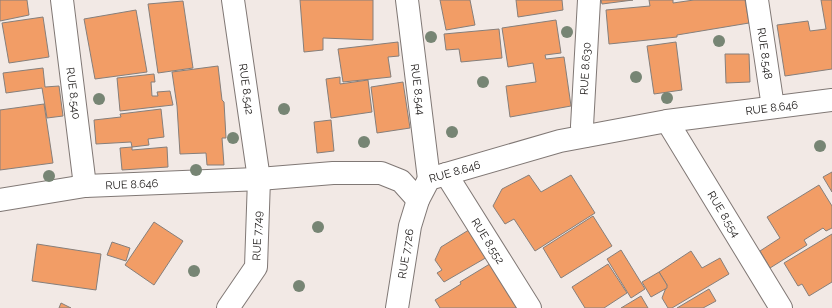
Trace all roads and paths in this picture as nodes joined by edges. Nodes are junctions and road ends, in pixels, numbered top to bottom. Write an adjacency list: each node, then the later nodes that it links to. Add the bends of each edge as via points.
1 (62, 0): 12 (street, RUE 8.540)
2 (233, 0): 11 (street, RUE 8.542)
3 (407, 0): 10 (street, RUE 8.544)
4 (589, 0): 9 (street, RUE 8.630, via 582,126)
5 (757, 0): 7 (street, RUE 8.548)
6 (832, 100): 7 (street, RUE 8.646)
7 (773, 107): 8 (street, RUE 8.646)
8 (667, 121): 9 (street, RUE 8.646); 18 (street, RUE 8.554)
9 (585, 136): 10 (street, RUE 8.646)
10 (438, 177): 14 (street, RUE 8.646); 17 (street, RUE 8.552)
11 (259, 178): 12 (street, RUE 8.646); 14 (street, RUE 8.646, via 381,173 401,181); 15 (street, RUE 7.749, via 256,267)
12 (85, 186): 13 (street, RUE 8.646)
13 (0, 200)
14 (418, 200): 16 (street, RUE 7.726, via 410,226)
15 (228, 308)
16 (397, 308)
17 (530, 308)
18 (781, 308)

